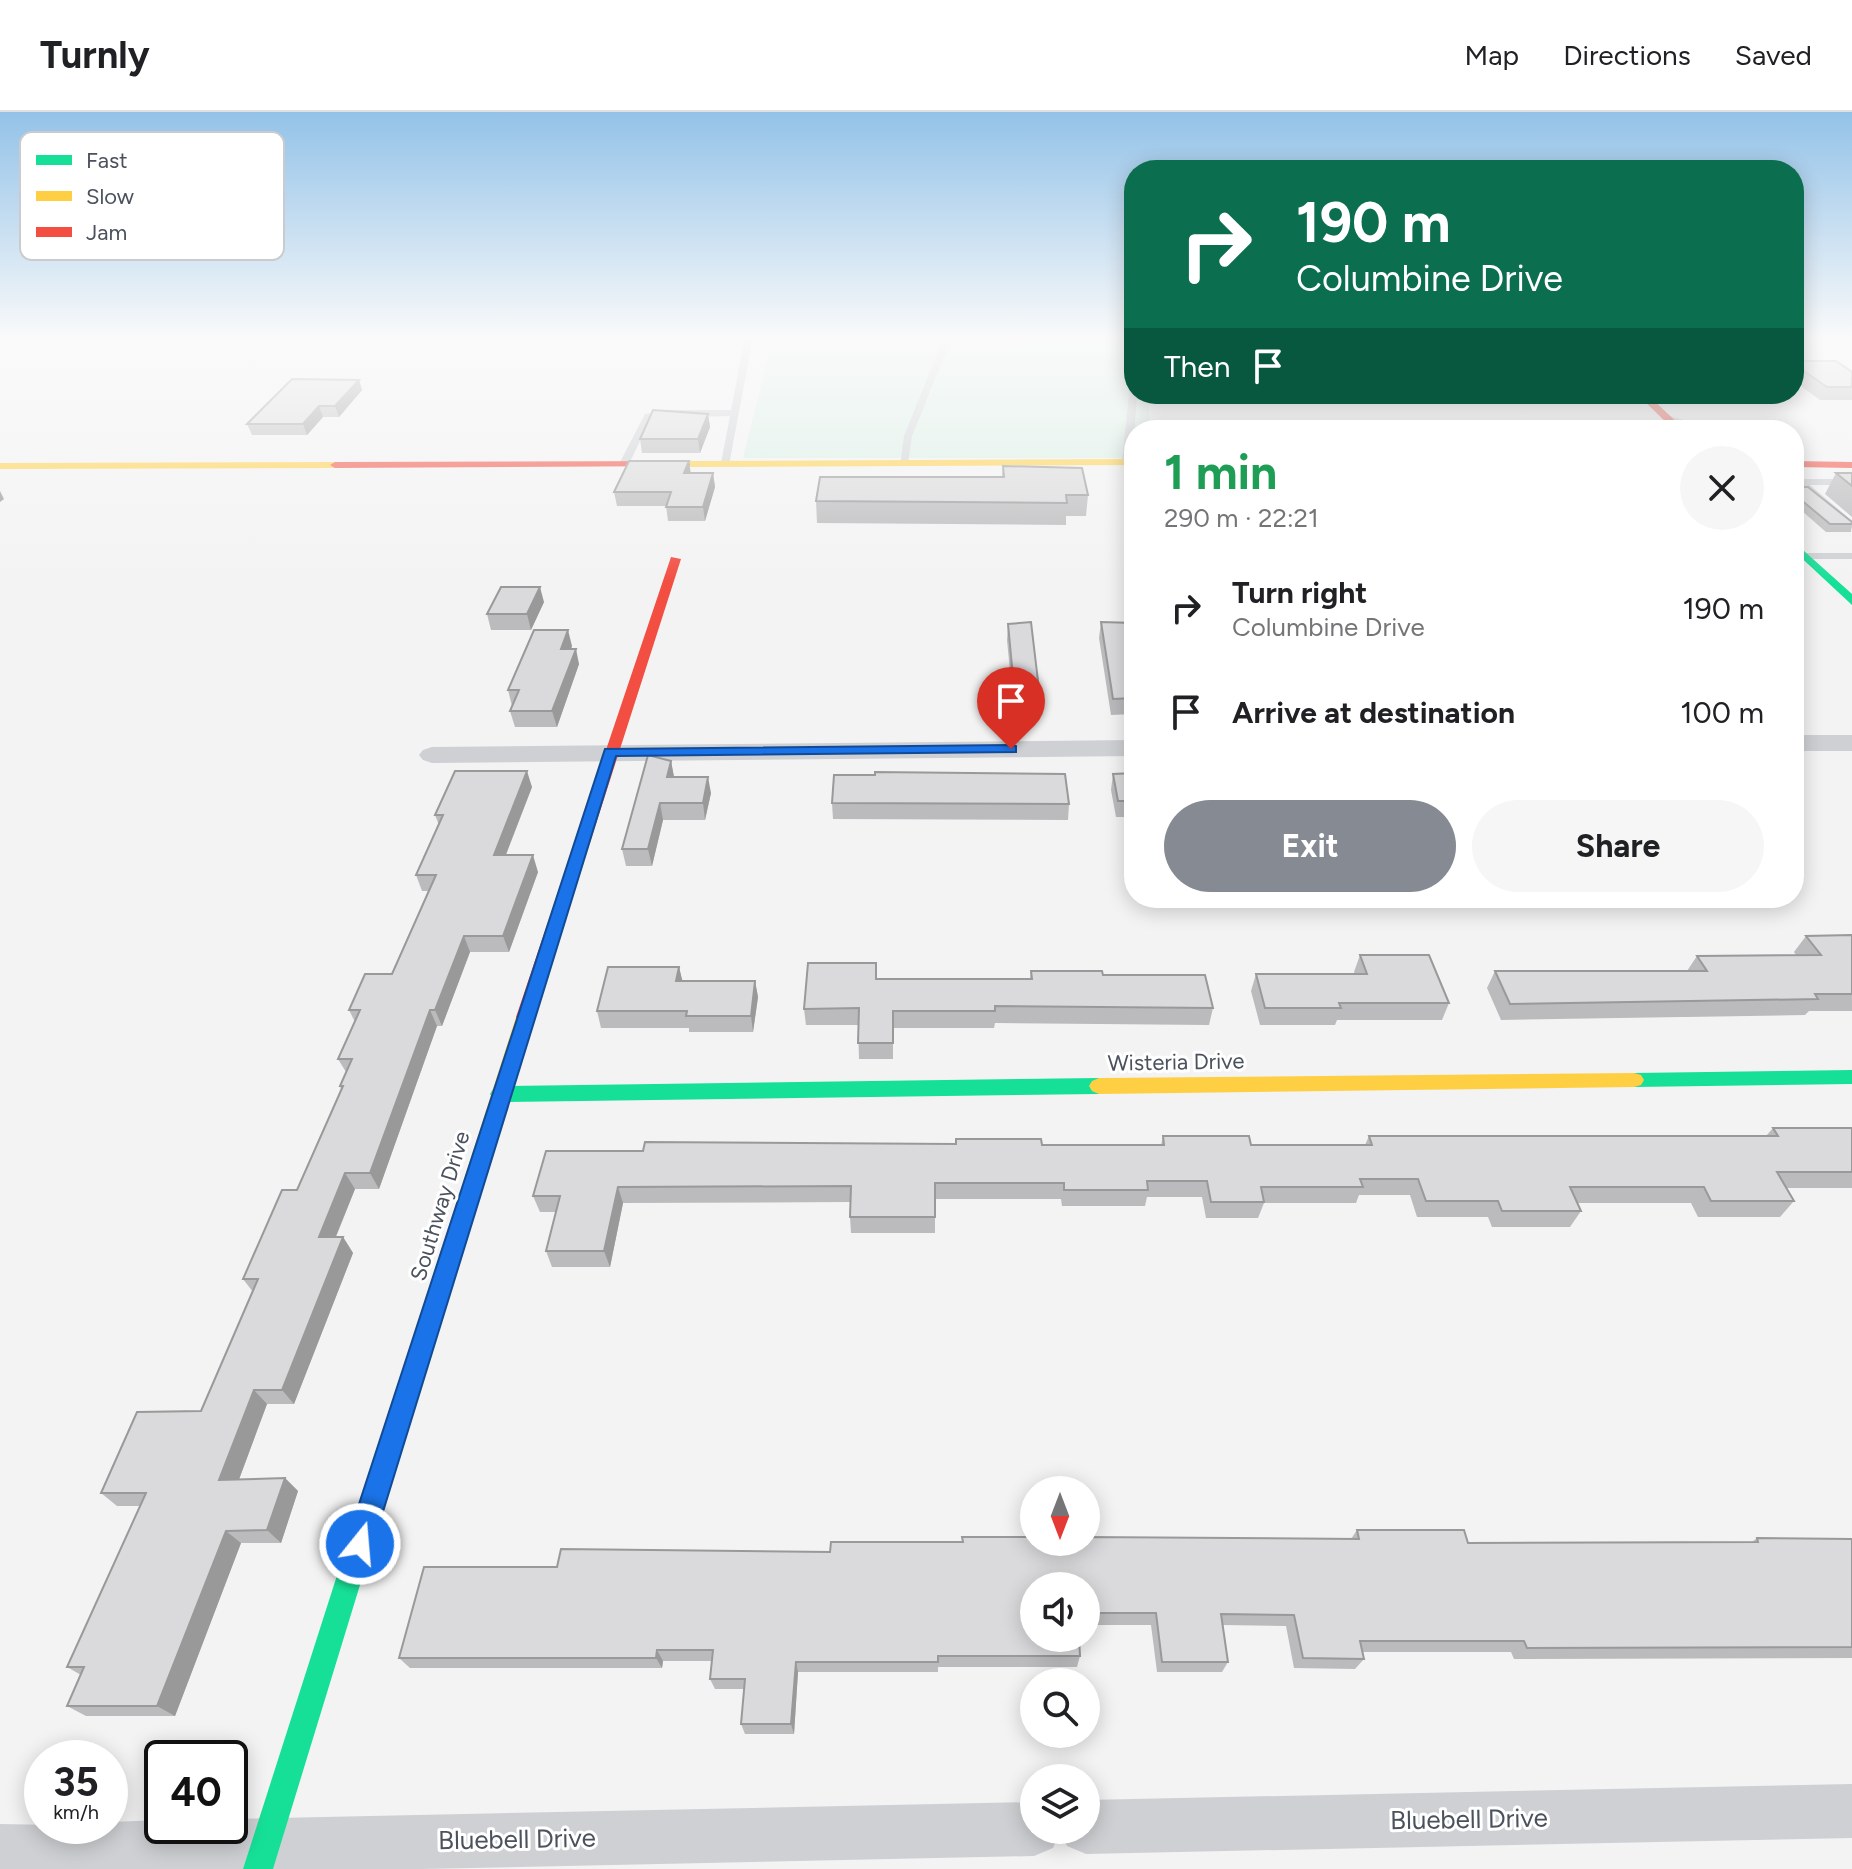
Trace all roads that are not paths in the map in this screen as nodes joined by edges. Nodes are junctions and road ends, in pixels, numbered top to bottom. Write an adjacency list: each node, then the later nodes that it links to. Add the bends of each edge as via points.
1 (647, 419): 7 (lane)
2 (734, 419): 6 (lane)
3 (915, 419): 8 (lane)
4 (1804, 457): 9 (lane)
5 (1124, 462): 8 (street)
6 (726, 463): 7 (street); 8 (street)
7 (624, 464): 11 (street)
8 (903, 464)
9 (1822, 465): 10 (street); 12 (street)
10 (1852, 465)
11 (0, 466)
12 (1804, 473)
13 (1804, 477): 14 (lane)
14 (1852, 482)
15 (1804, 483): 16 (lane)
16 (1852, 526)
17 (1804, 551): 19 (lane)
18 (1804, 555): 21 (street)
19 (1852, 556)
20 (675, 559): 25 (street, Southway Drive)
21 (1852, 601)
22 (1804, 743): 23 (street)
23 (1852, 743)
24 (1124, 748): 25 (street)
25 (610, 752): 26 (street); 28 (street, Southway Drive)
26 (432, 755)
27 (1852, 1077): 28 (street, Wisteria Drive)
28 (500, 1094): 33 (street, Southway Drive)
29 (1852, 1811): 30 (street, Bluebell Drive)
30 (1100, 1827)
31 (1020, 1830): 33 (street, Bluebell Drive)
32 (0, 1851): 33 (street, Bluebell Drive)
33 (262, 1857)

